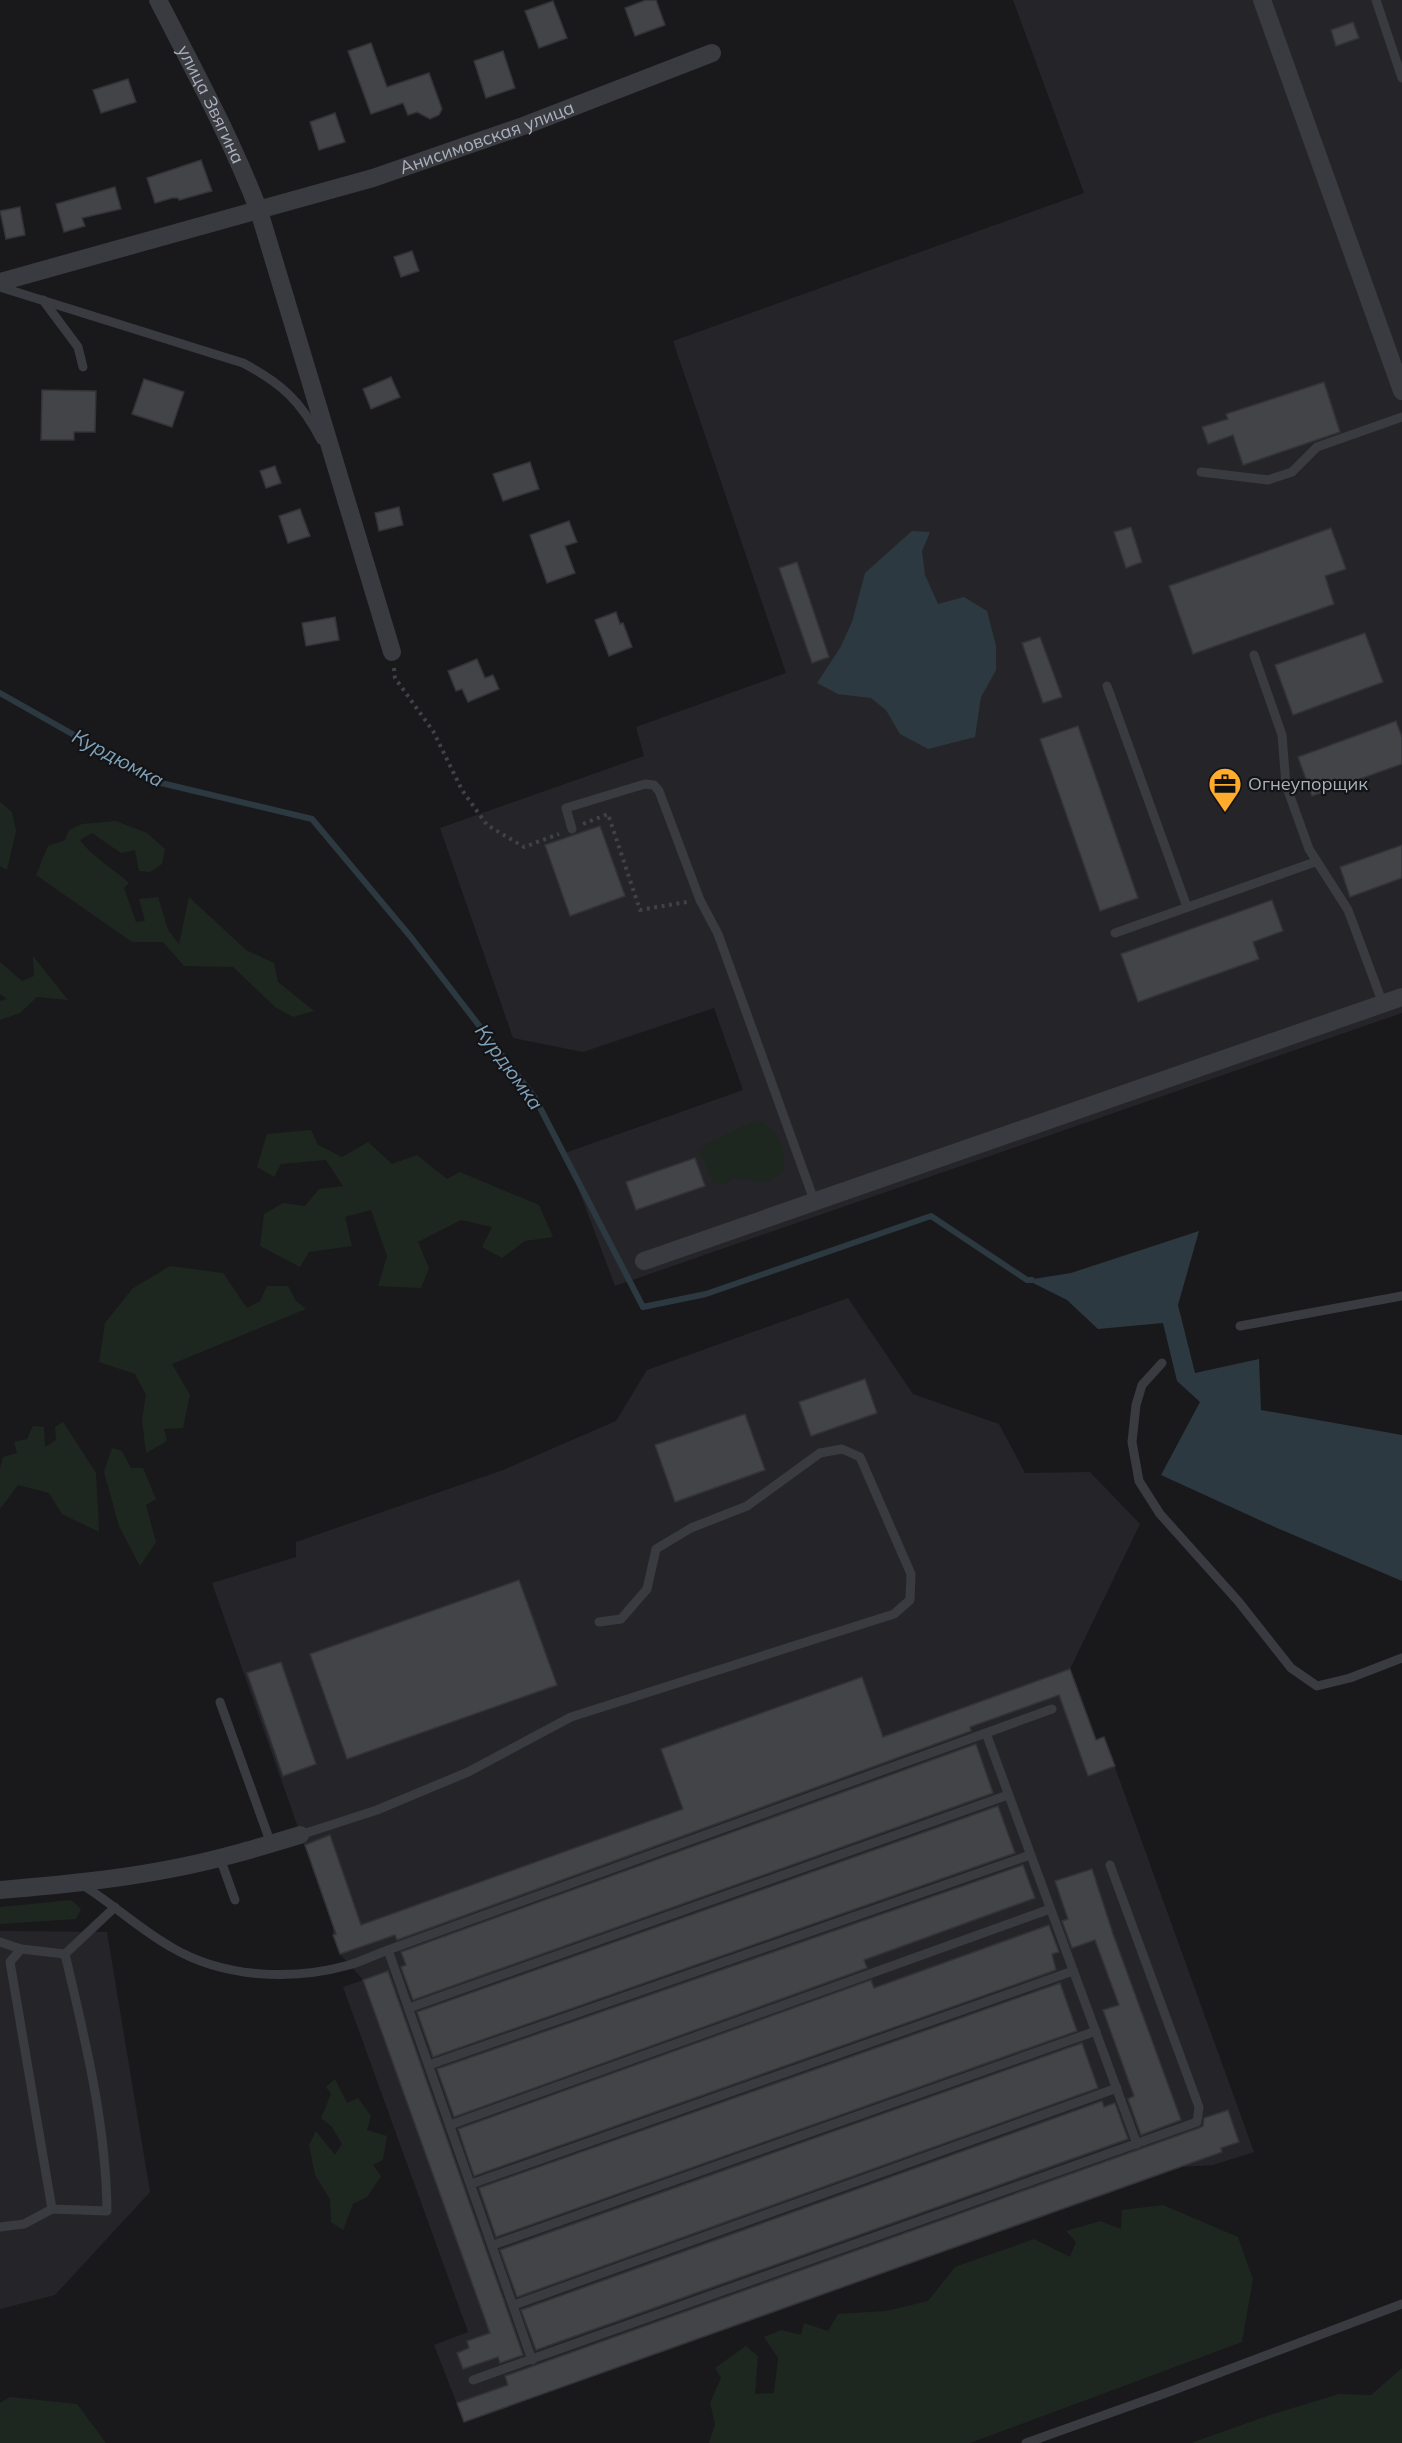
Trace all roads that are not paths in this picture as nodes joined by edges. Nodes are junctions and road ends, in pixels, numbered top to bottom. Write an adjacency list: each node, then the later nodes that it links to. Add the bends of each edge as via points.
1 (158, 0): 6 (street, улица Звягина, via 212,103)
2 (1262, 0): 11 (street)
3 (1376, 0): 5 (lane)
4 (712, 53): 6 (street, Анисимовская улица, via 442,155)
5 (1402, 78)
6 (259, 211): 7 (street, Анисимовская улица); 13 (street)
7 (0, 282)
8 (0, 287): 9 (lane)
9 (43, 300): 10 (lane, via 78,347); 13 (lane, via 243,363 272,378 315,429)
10 (83, 367)
11 (1402, 391)
12 (1402, 417): 14 (lane, via 1317,447 1292,472 1268,480)
13 (337, 471): 15 (street)
14 (1201, 472)
15 (392, 652)
16 (1254, 655): 19 (lane, via 1282,735 1286,785)
17 (1107, 686): 20 (lane)
18 (572, 829): 24 (lane, via 566,808 645,784 654,785 659,791 700,900 718,934)
19 (1315, 862): 20 (lane); 23 (lane, via 1348,910)
20 (1187, 907): 21 (lane)
21 (1115, 933)
22 (1402, 997): 23 (street)
23 (1383, 1004): 24 (street)
24 (815, 1203): 25 (street)
25 (644, 1262)
26 (1402, 1296): 27 (lane)
27 (1240, 1326)
28 (1162, 1363): 30 (lane, via 1142,1385 1132,1442 1139,1481 1160,1514 1238,1601 1291,1668 1317,1686)
29 (599, 1622): 35 (lane, via 621,1619 646,1589 656,1549 691,1528 747,1506 820,1453 842,1449 860,1457 911,1574 910,1600 894,1614 571,1716 468,1772 377,1810)
30 (1402, 1658)
31 (220, 1702): 36 (lane)
32 (1052, 1709): 33 (lane)
33 (986, 1733): 34 (lane); 47 (lane)
34 (1008, 1795): 37 (lane); 50 (lane)
35 (300, 1835): 36 (street)
36 (271, 1844): 38 (street)
37 (1030, 1855): 44 (lane); 52 (lane)
38 (220, 1858): 40 (street); 42 (lane)
39 (1110, 1864): 55 (lane, via 1199,2107 1197,2122)
40 (79, 1883): 41 (street); 43 (lane)
41 (0, 1890)
42 (235, 1900)
43 (115, 1907): 47 (lane, via 171,1948 206,1963 239,1970 276,1975 317,1971 349,1965); 48 (lane)
44 (1050, 1909): 49 (lane); 54 (lane)
45 (0, 1942): 46 (lane)
46 (21, 1949): 48 (lane); 57 (lane, via 10,1962)
47 (388, 1950): 50 (lane)
48 (65, 1954): 57 (lane, via 93,2075 107,2171 107,2211)
49 (1073, 1971): 51 (lane); 56 (lane)
50 (409, 2008): 52 (lane)
51 (1096, 2031): 53 (lane); 59 (lane)
52 (429, 2065): 54 (lane)
53 (1117, 2088): 55 (lane); 61 (lane)
54 (450, 2125): 56 (lane)
55 (1137, 2144): 62 (lane)
56 (471, 2184): 59 (lane)
57 (52, 2209): 58 (lane, via 24,2224)
58 (0, 2226)
59 (493, 2245): 61 (lane)
60 (1402, 2304): 64 (lane)
61 (514, 2305): 62 (lane)
62 (532, 2360): 63 (lane)
63 (473, 2380)
64 (1026, 2443)

